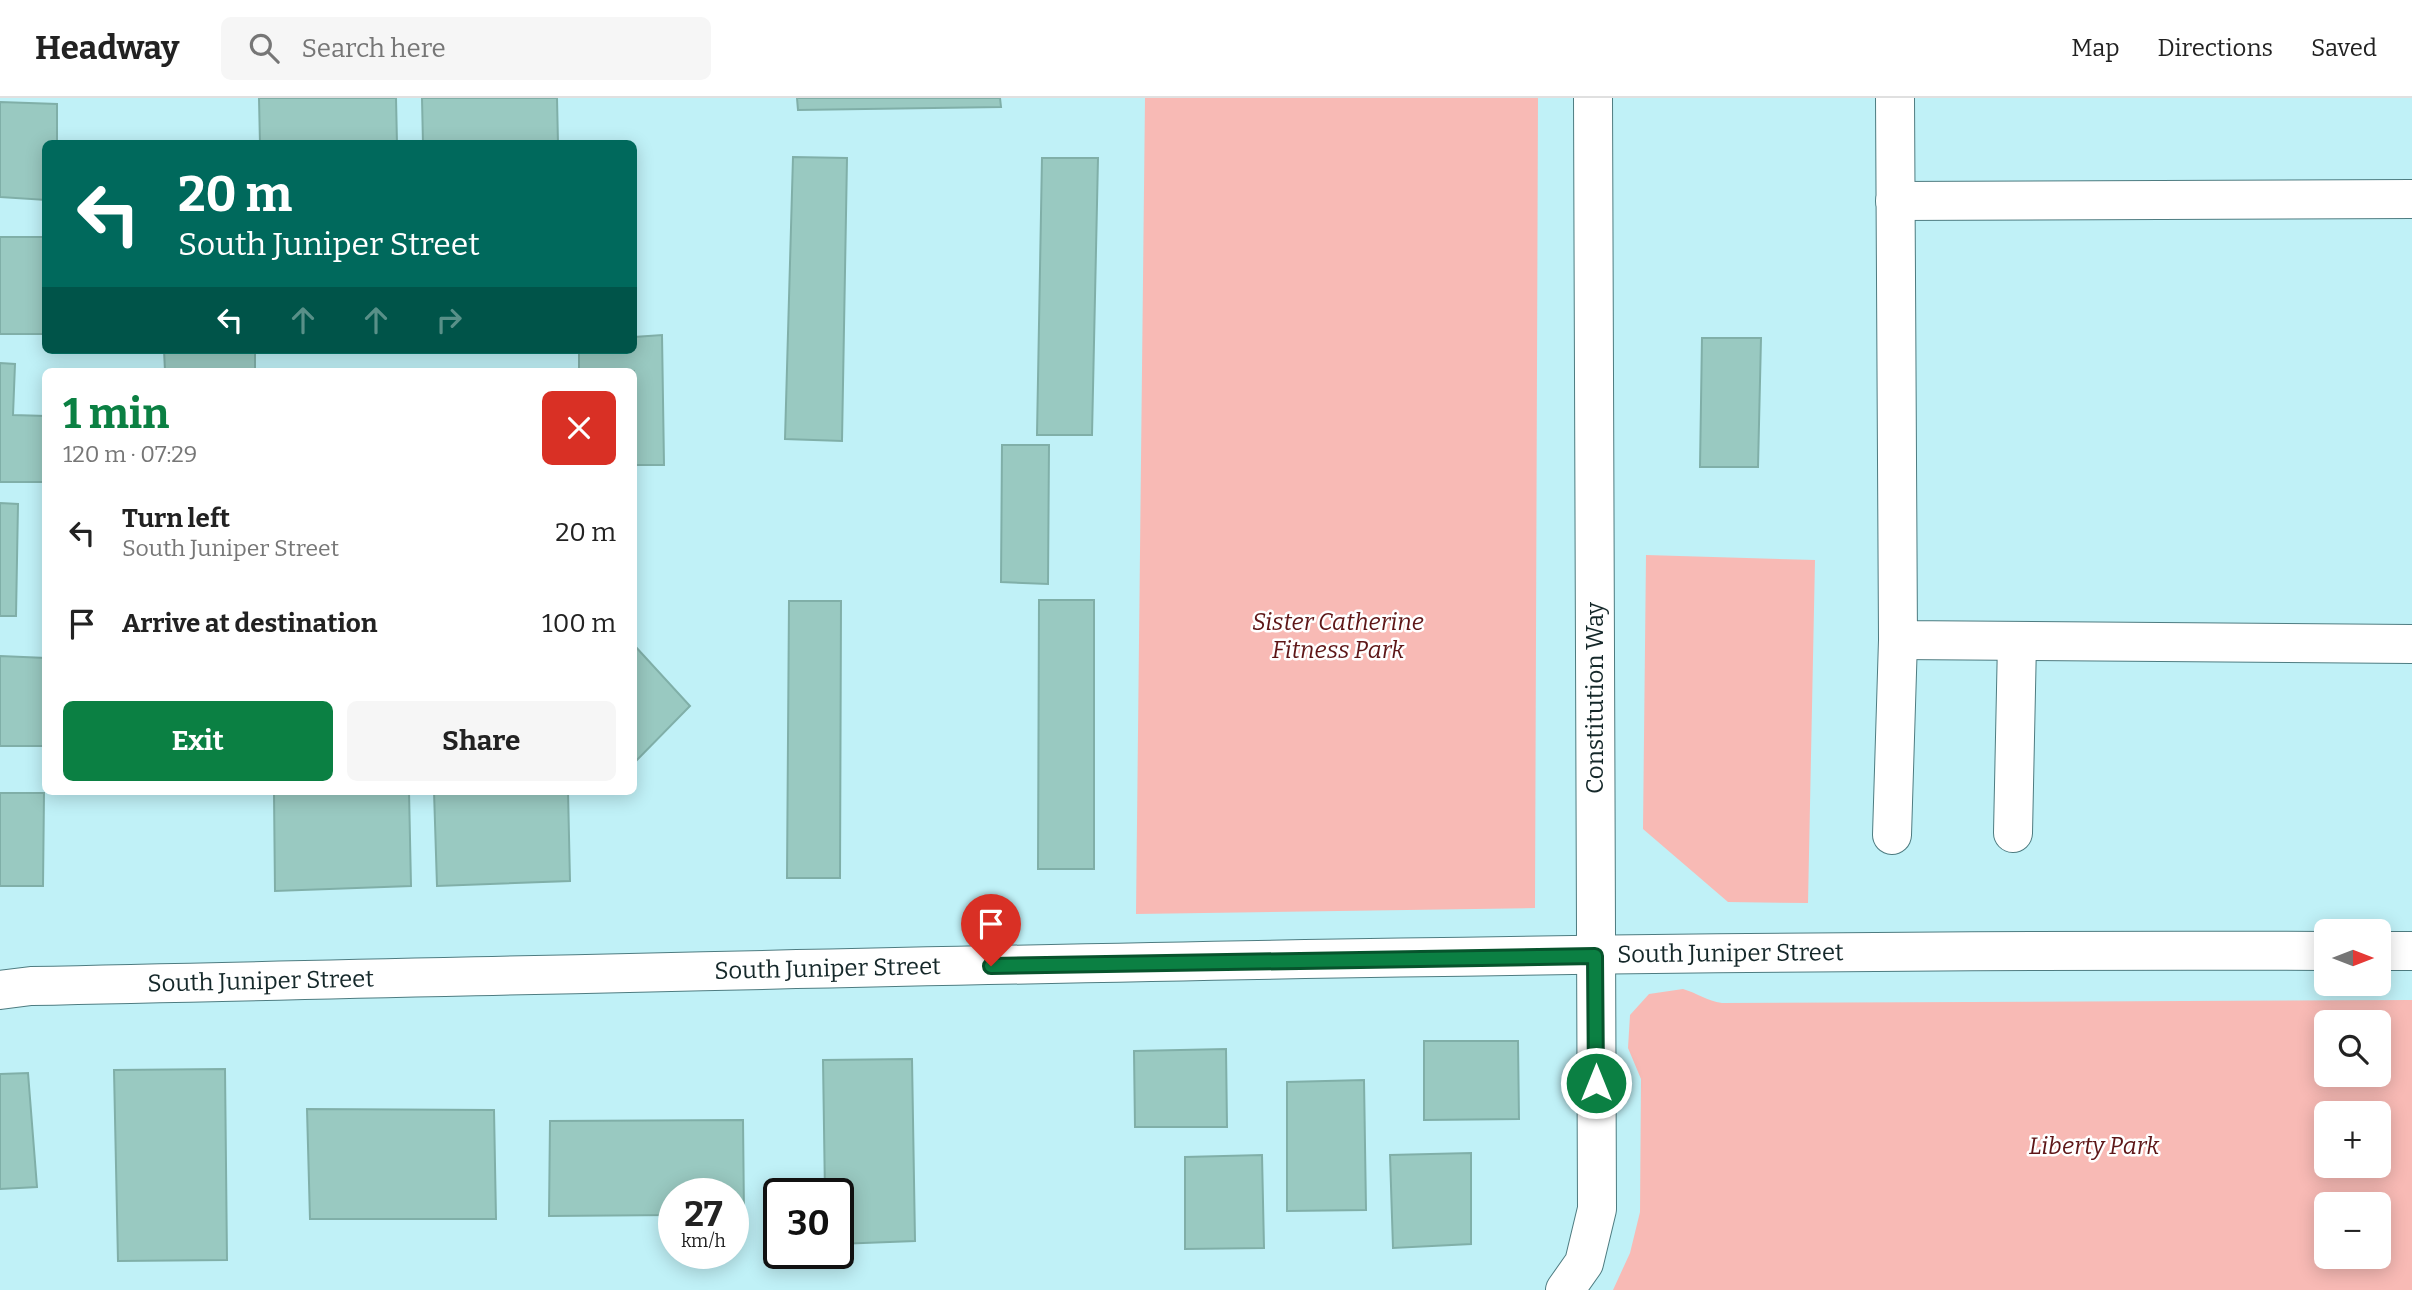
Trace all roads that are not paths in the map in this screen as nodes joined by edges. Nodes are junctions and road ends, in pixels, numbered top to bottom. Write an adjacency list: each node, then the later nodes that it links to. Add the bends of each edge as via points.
1 (1593, 98): 13 (street, Constitution Way)
2 (1895, 98): 4 (street)
3 (2412, 199): 4 (street)
4 (1895, 201): 5 (street)
5 (1898, 640): 6 (street); 9 (street)
6 (2017, 642): 7 (street); 8 (street)
7 (2412, 644)
8 (2012, 833)
9 (1892, 835)
10 (2314, 951): 13 (street, South Juniper Street)
11 (2391, 951): 12 (street)
12 (2412, 951)
13 (1595, 956): 14 (street, South Juniper Street, via 253,981); 15 (street, Constitution Way, via 1597,1209 1584,1264)
14 (0, 990)
15 (1565, 1290)

